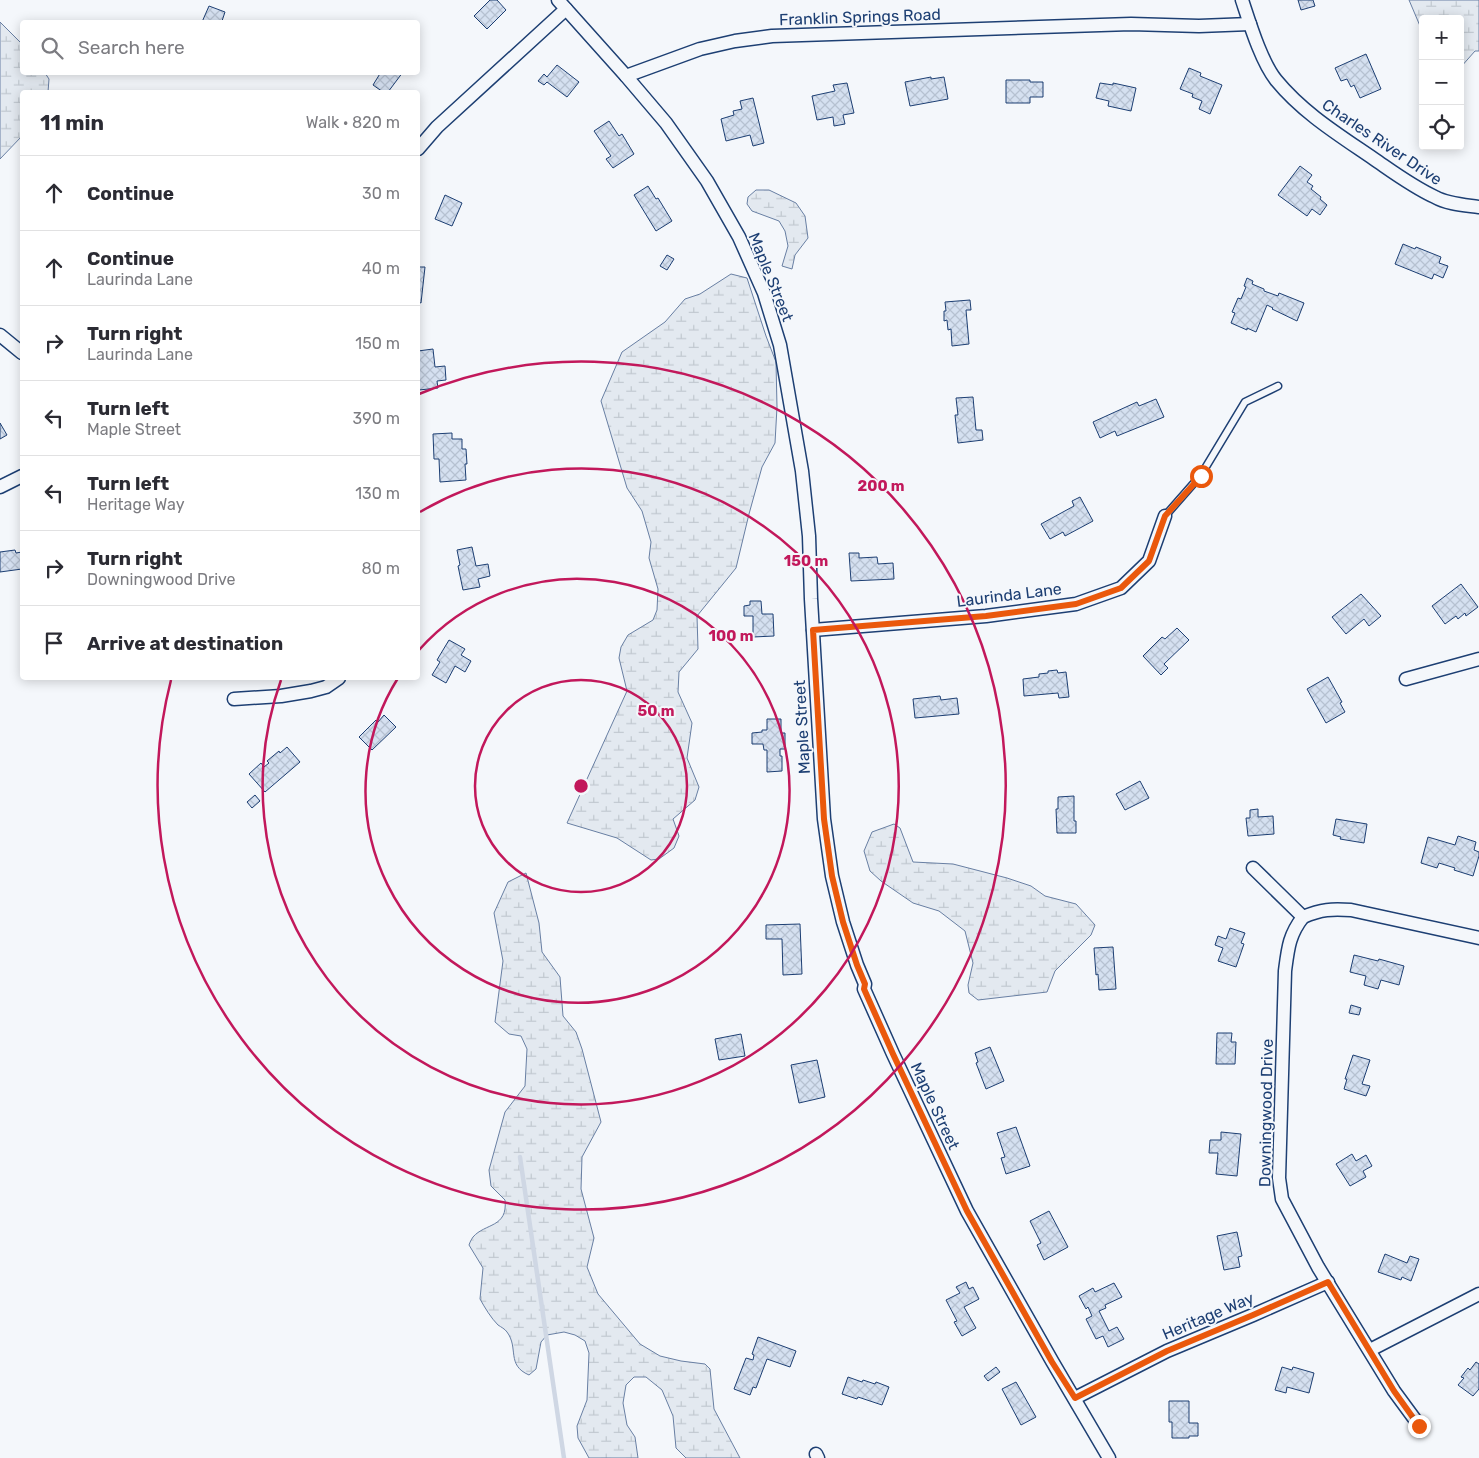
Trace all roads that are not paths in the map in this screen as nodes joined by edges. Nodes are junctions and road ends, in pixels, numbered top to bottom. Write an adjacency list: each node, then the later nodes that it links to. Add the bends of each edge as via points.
1 (1242, 0): 3 (street, Charles River Drive)
2 (562, 4): 4 (street, Maple Street); 5 (street)
3 (1250, 24): 4 (street, Franklin Springs Road, via 1131,24 772,36 700,49); 6 (street, Charles River Drive, via 1275,79 1322,124 1436,198)
4 (626, 76): 13 (street, Maple Street, via 666,123 707,181 739,237 764,293 780,346 802,472 809,536)
5 (420, 147)
6 (1479, 207)
7 (0, 335): 8 (street)
8 (20, 351)
9 (1278, 386): 12 (lane, via 1245,402 1201,476)
10 (20, 477): 11 (street)
11 (0, 487)
12 (1165, 516): 13 (street, Laurinda Lane, via 1149,561 1121,588 1076,604 986,616)
13 (813, 630): 24 (street, Maple Street, via 824,819 832,876 864,989 967,1211)
14 (1479, 658): 16 (street)
15 (336, 680): 17 (street, via 311,691)
16 (1406, 680)
17 (234, 699)
18 (1253, 868): 19 (street)
19 (1303, 917): 20 (street, via 1318,911 1351,910); 21 (street, Downingwood Drive, via 1294,929 1285,971 1279,1178 1282,1199)
20 (1479, 938)
21 (1328, 1282): 23 (street, Downingwood Drive); 24 (street, Heritage Way, via 1167,1351)
22 (1479, 1294): 23 (street)
23 (1370, 1350): 25 (street, Downingwood Drive)
24 (1075, 1398): 26 (street, Maple Street)
25 (1419, 1426)
26 (1109, 1458)

